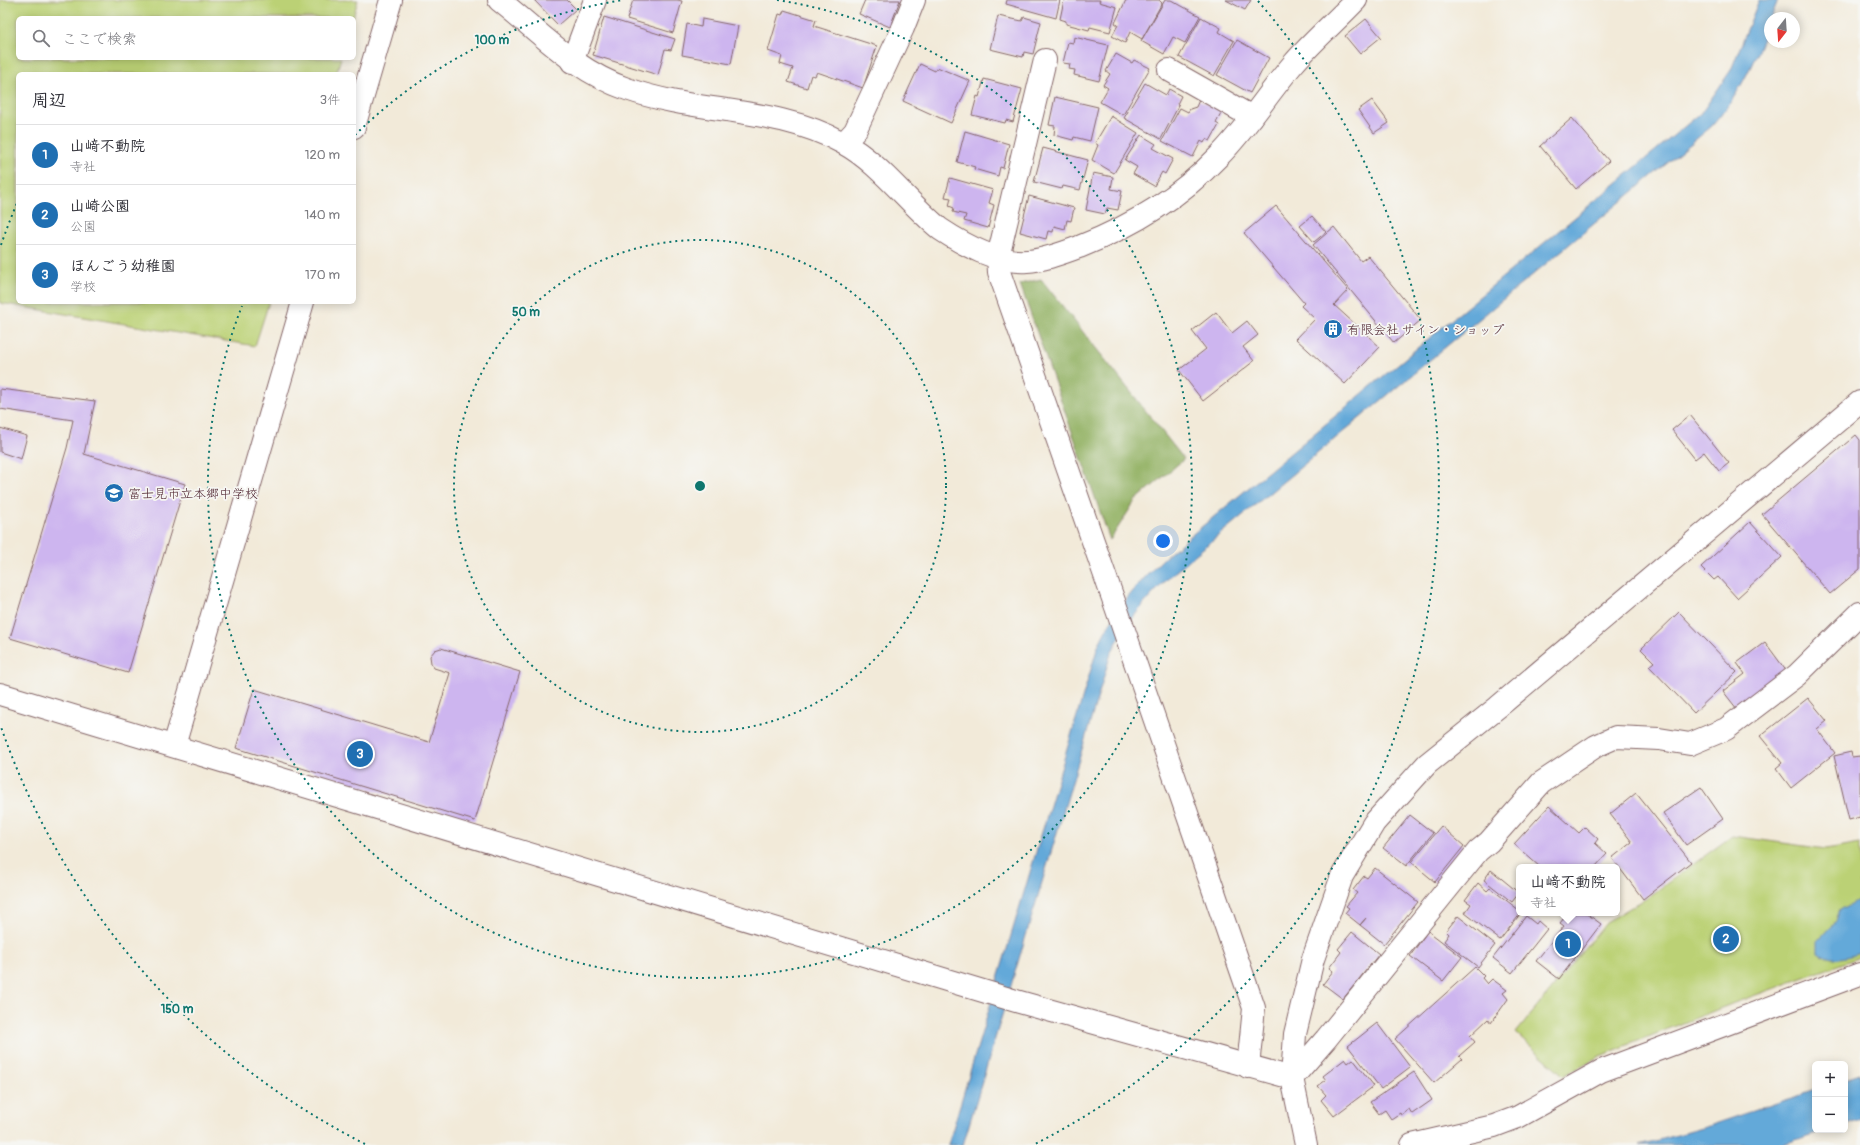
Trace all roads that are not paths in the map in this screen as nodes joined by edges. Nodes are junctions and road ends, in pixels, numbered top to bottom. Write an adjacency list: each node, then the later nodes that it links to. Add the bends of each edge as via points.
1 (391, 0): 10 (street)
2 (499, 0): 7 (street)
3 (595, 0): 7 (street)
4 (914, 0): 11 (street, via 855,131)
5 (1356, 0): 9 (street, via 1294,62)
6 (1045, 60): 12 (street)
7 (572, 62): 11 (street, via 627,89 804,125)
8 (1169, 70): 9 (street)
9 (1252, 117): 12 (street, via 1218,157 1181,190 1135,221 1051,258 1026,262)
10 (356, 121)
11 (844, 143): 12 (street, via 873,165 940,229 975,249)
12 (998, 257): 19 (street, via 999,272 1254,1008)
13 (302, 304): 17 (street)
14 (1860, 402): 20 (street, via 1427,764 1374,823 1342,876 1313,959 1295,1034)
15 (1860, 613): 20 (street, via 1797,675 1726,729 1690,744 1659,739 1616,737 1596,746 1541,783 1478,851)
16 (0, 694): 17 (street)
17 (174, 746): 19 (street, via 1016,1001)
18 (1860, 974): 22 (street, via 1601,1071 1506,1122)
19 (1248, 1066): 20 (street)
20 (1292, 1078): 21 (street)
21 (1306, 1145)
22 (1412, 1145)

